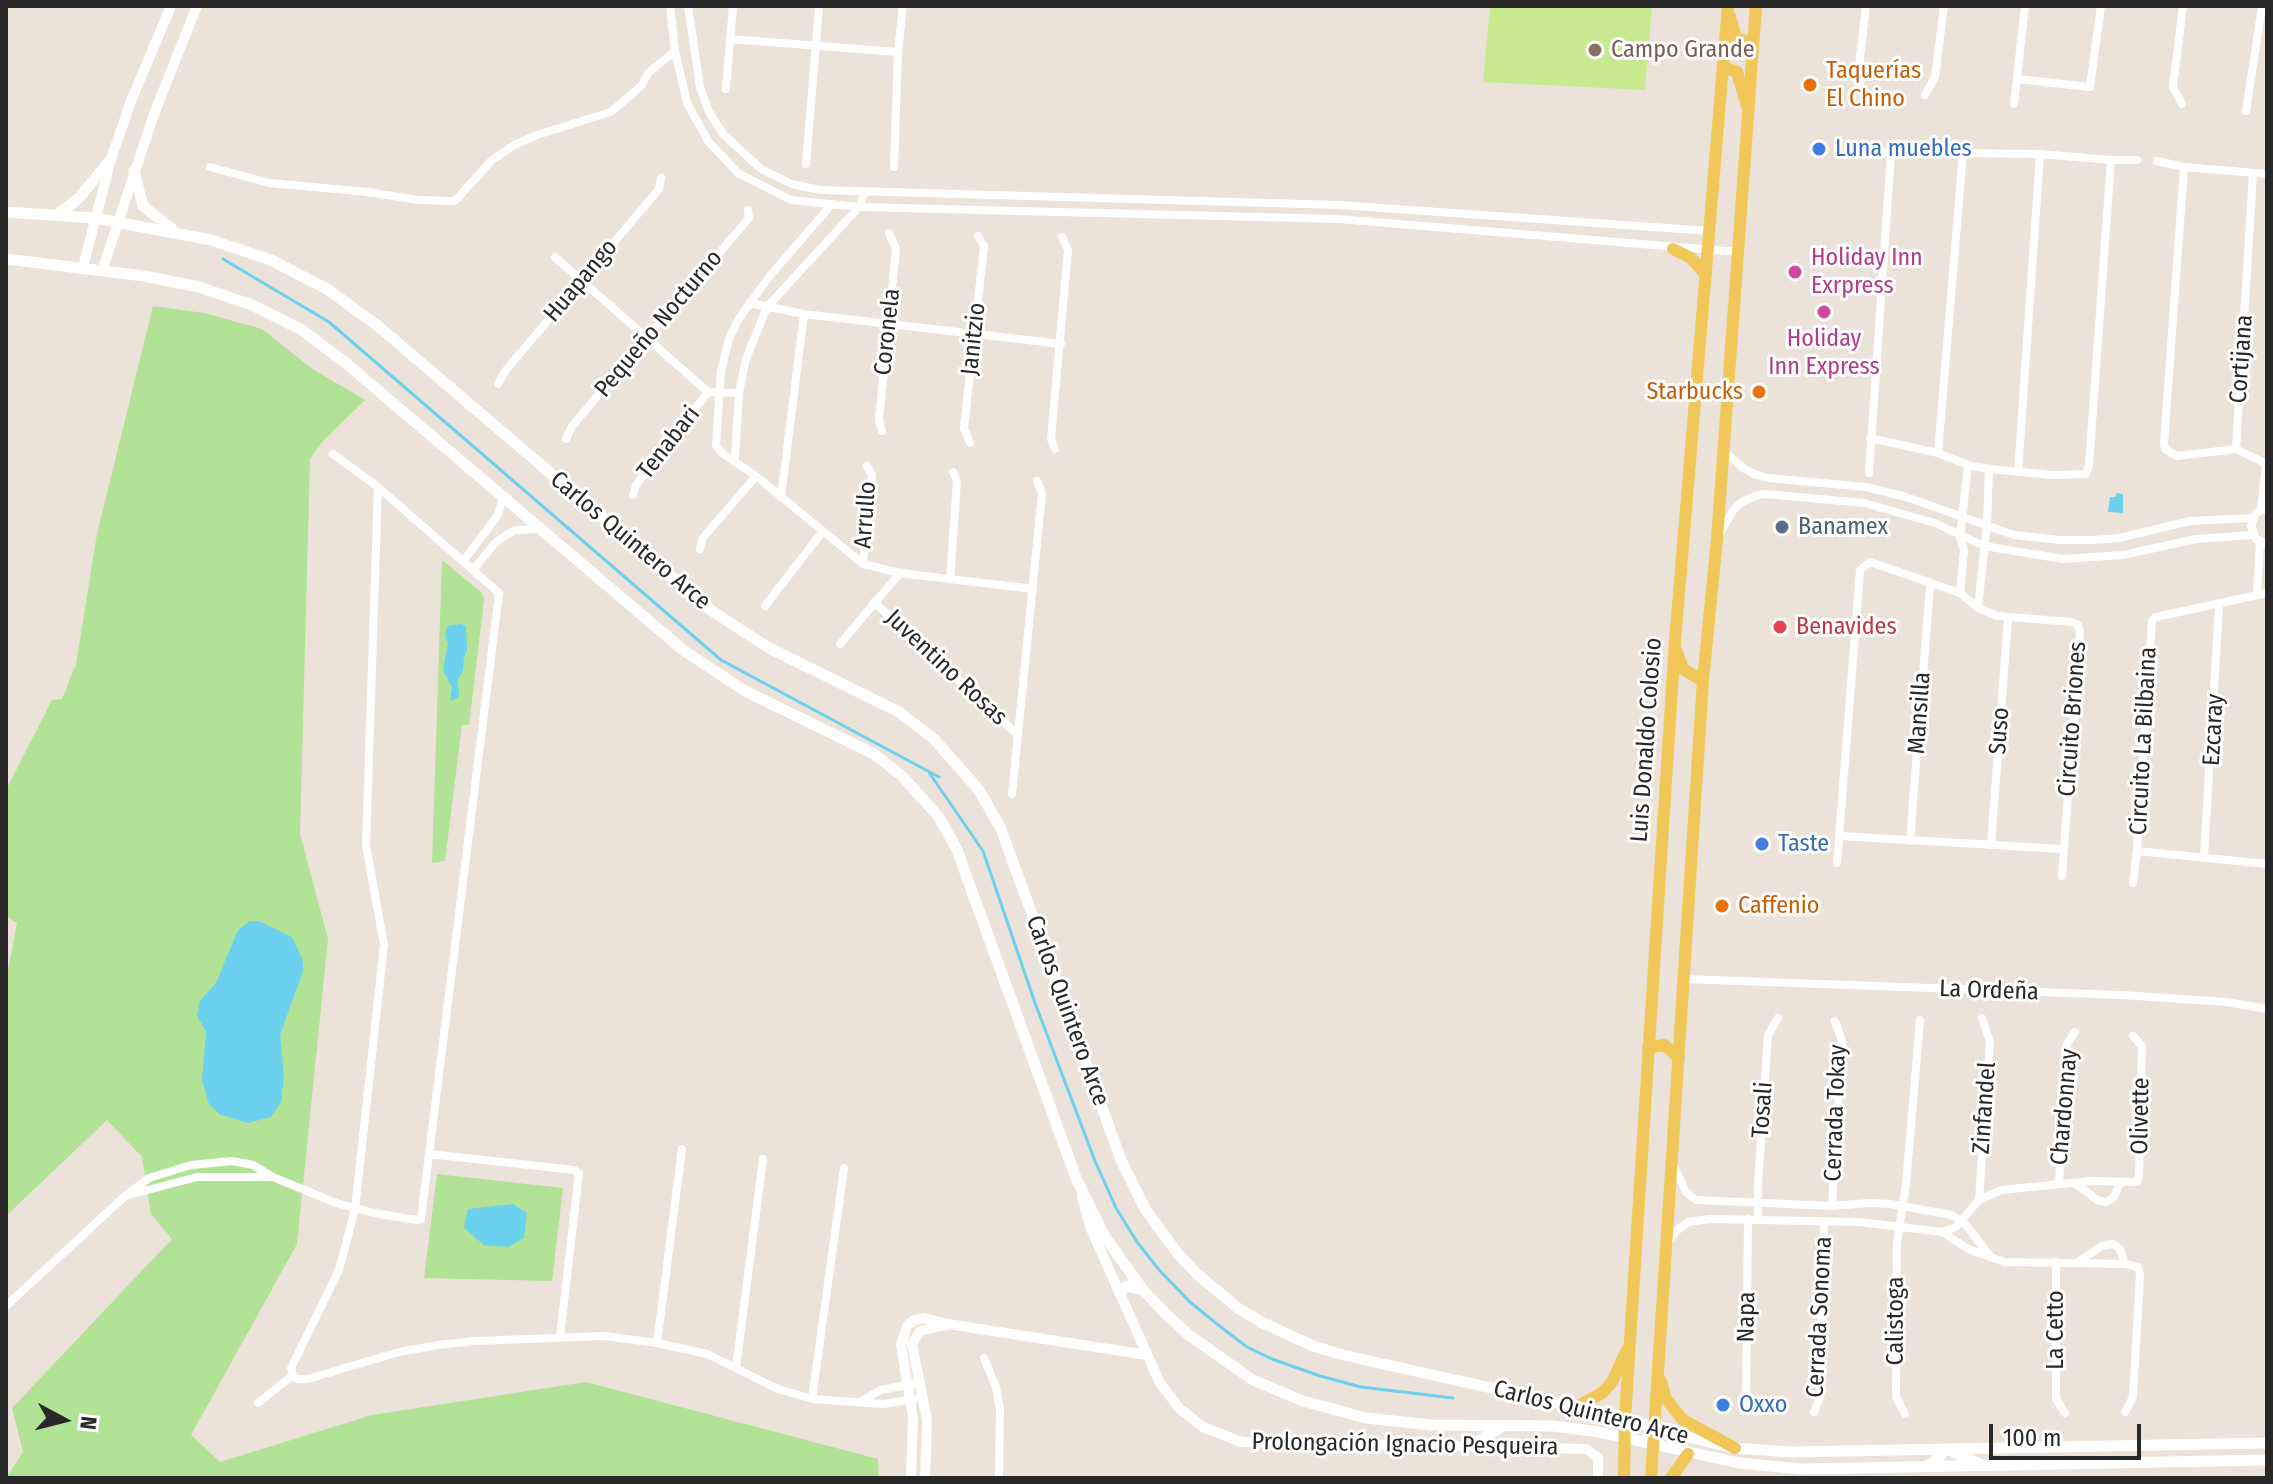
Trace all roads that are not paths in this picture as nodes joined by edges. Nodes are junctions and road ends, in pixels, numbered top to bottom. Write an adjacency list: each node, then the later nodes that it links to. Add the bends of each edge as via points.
1 (171, 6): 34 (street)
2 (197, 6): 42 (street)
3 (670, 6): 19 (street)
4 (688, 6): 46 (street, via 700,87 723,134 761,169 792,184)
5 (733, 6): 16 (street)
6 (819, 6): 18 (street)
7 (903, 6): 20 (street)
8 (1728, 6): 17 (main road, via 1736,38); 21 (main road, Luis Donaldo Colosio)
9 (1756, 6): 17 (main road)
10 (1866, 6): 24 (street)
11 (1944, 6): 25 (street, via 1935,77)
12 (2025, 6): 22 (street)
13 (2101, 6): 22 (street, via 2090,87)
14 (2183, 6): 27 (street, via 2173,87)
15 (2262, 6): 29 (street)
16 (730, 39): 18 (street); 23 (street)
17 (1753, 44): 28 (main road)
18 (815, 45): 20 (street); 38 (street)
19 (675, 51): 39 (street, via 611,112 505,150 455,201 269,183); 49 (street, via 687,103 708,141 738,173 791,200)
20 (898, 52): 40 (street)
21 (1723, 67): 28 (main road, via 1737,72); 60 (main road, Luis Donaldo Colosio)
22 (2017, 79): 26 (street)
23 (726, 89)
24 (1861, 90)
25 (1925, 95)
26 (2014, 104)
27 (2182, 104)
28 (1749, 108): 68 (main road)
29 (2246, 111)
30 (1864, 152): 31 (street)
31 (1891, 153): 32 (street); 87 (street)
32 (1963, 153): 33 (street); 93 (street)
33 (2040, 154): 35 (street); 101 (street)
34 (111, 159): 54 (main road); 56 (street)
35 (2111, 160): 36 (street); 101 (street, via 2089,465 2079,476)
36 (2137, 160)
37 (2157, 161): 41 (street)
38 (806, 164)
39 (210, 167)
40 (894, 167)
41 (2184, 167): 43 (street); 91 (street, via 2165,449 2177,456)
42 (134, 171): 59 (street); 61 (main road, via 143,206)
43 (2253, 173): 44 (street); 91 (street, Cortijana)
44 (2267, 174)
45 (661, 178): 74 (street, Huapango, via 659,189)
46 (840, 192): 47 (street); 49 (street)
47 (865, 192): 48 (street); 51 (street)
48 (1144, 199): 50 (street); 55 (street)
49 (831, 205): 51 (street); 75 (street)
50 (1339, 205): 57 (street); 58 (street)
51 (859, 207): 55 (street); 76 (street)
52 (748, 210): 80 (street, Pequeño Nocturno, via 749,218)
53 (6, 212): 54 (main road, Carlos Quintero Arce)
54 (58, 214): 56 (main road, Carlos Quintero Arce)
55 (1144, 214): 58 (street)
56 (95, 218): 59 (main road, Carlos Quintero Arce); 71 (street)
57 (1520, 218): 60 (street); 63 (street)
58 (1339, 219): 63 (street)
59 (117, 222): 61 (main road, Carlos Quintero Arce); 72 (street)
60 (1710, 231): 67 (main road, Luis Donaldo Colosio)
61 (175, 232): 210 (main road, Carlos Quintero Arce, via 256,254 327,289 378,326 712,611 769,648 899,712 950,755 985,799 1010,849 1132,1185 1178,1254 1217,1292 1263,1323 1313,1346)
62 (889, 233): 78 (street, Coronela, via 896,249)
63 (1519, 235): 66 (street)
64 (978, 236): 79 (street, Janitzio, via 984,246)
65 (1062, 237): 81 (street, via 1068,250)
66 (1673, 249): 67 (street); 73 (main road, via 1691,258)
67 (1709, 250): 68 (street); 73 (main road, Luis Donaldo Colosio)
68 (1738, 252): 92 (main road)
69 (555, 257): 74 (street)
70 (6, 259): 71 (main road, Carlos Quintero Arce)
71 (83, 267): 72 (main road, Carlos Quintero Arce)
72 (102, 271): 108 (main road, Carlos Quintero Arce, via 226,295 302,330)
73 (1706, 275): 140 (main road, Luis Donaldo Colosio)
74 (581, 280): 80 (street); 82 (street, Huapango)
75 (749, 303): 76 (street); 84 (street, via 729,339)
76 (767, 307): 77 (street); 85 (street)
77 (804, 314): 78 (street); 109 (street)
78 (889, 324): 79 (street); 86 (street, Coronela)
79 (976, 334): 81 (street); 89 (street, Janitzio, via 964,428)
80 (647, 338): 83 (street); 88 (street, Pequeño Nocturno)
81 (1061, 344): 90 (street, via 1051,439)
82 (498, 384)
83 (708, 392): 84 (street); 107 (street, Tenabari)
84 (720, 392): 85 (street); 95 (street, via 716,445)
85 (739, 393): 95 (street)
86 (882, 431)
87 (1870, 438): 93 (street); 102 (street)
88 (566, 439)
89 (970, 443)
90 (1055, 449)
91 (2236, 449): 96 (street)
92 (1723, 450): 106 (street, via 1743,468 1768,478); 120 (main road)
93 (1938, 453): 97 (street)
94 (333, 454): 105 (street)
95 (735, 459): 103 (street)
96 (2266, 464): 111 (street)
97 (1968, 465): 99 (street); 112 (street)
98 (867, 466): 127 (street, Arrullo, via 872,475)
99 (1989, 469): 101 (street); 114 (street)
100 (953, 472): 130 (street, via 957,481)
101 (2018, 472)
102 (1869, 473)
103 (756, 476): 109 (street); 124 (street, via 702,539)
104 (1037, 481): 132 (street, via 1042,493)
105 (378, 487): 126 (street); 180 (street, via 366,829 384,945)
106 (1866, 487): 110 (street); 112 (street)
107 (633, 495)
108 (503, 497): 115 (main road, Carlos Quintero Arce); 117 (street)
109 (781, 497): 116 (street)
110 (1864, 503): 118 (street, via 1935,523); 120 (street, via 1758,495 1734,509)
111 (2264, 509): 113 (street)
112 (1962, 517): 114 (street); 118 (street)
113 (2253, 518): 119 (street, via 2190,521); 121 (street)
114 (1987, 524): 119 (street, via 2014,535 2060,540); 123 (street)
115 (540, 529): 122 (street, via 515,530); 171 (main road, Carlos Quintero Arce, via 693,657 745,691 874,754 928,803 964,867)
116 (823, 531): 127 (street); 137 (street)
117 (485, 535): 122 (street); 126 (street)
118 (1960, 537): 123 (street); 133 (street)
119 (2119, 538): 125 (street)
120 (1717, 539): 142 (main road)
121 (2260, 540): 125 (street, via 2196,539); 134 (street)
122 (495, 543): 128 (street)
123 (1984, 546): 125 (street, via 2063,559); 138 (street)
124 (700, 549)
125 (2123, 555)
126 (464, 560): 128 (street)
127 (863, 564): 129 (street)
128 (474, 569): 166 (street, via 499,595)
129 (900, 573): 130 (street); 135 (street)
130 (950, 579): 132 (street)
131 (1930, 585): 133 (street, Circuito Briones); 145 (street, Circuito Briones, via 1877,563 1860,570); 146 (street, Mansilla)
132 (1033, 589): 143 (street)
133 (1960, 593): 138 (street, Circuito Briones)
134 (2262, 593): 136 (street, Circuito La Bilbaina)
135 (874, 602): 141 (street); 143 (street, Juventino Rosas)
136 (2219, 605): 149 (street, Circuito La Bilbaina, via 2156,617 2151,625); 150 (street, Ezcaray)
137 (765, 606)
138 (1978, 608): 139 (street, Circuito Briones)
139 (2008, 618): 147 (street, Suso); 148 (street, Circuito Briones, via 2072,622 2080,628)
140 (1675, 641): 142 (main road, via 1683,669); 163 (main road, Luis Donaldo Colosio)
141 (840, 644)
142 (1703, 681): 155 (main road)
143 (1018, 735): 144 (street)
144 (1012, 794)
145 (1840, 836): 146 (street); 151 (street)
146 (1910, 841): 147 (street)
147 (1991, 845): 148 (street)
148 (2063, 849): 153 (street)
149 (2137, 851): 150 (street, Circuito La Bilbaina); 154 (street)
150 (2204, 856): 152 (street, Circuito La Bilbaina)
151 (1837, 863)
152 (2267, 864)
153 (2062, 876)
154 (2133, 883)
155 (1684, 979): 156 (street, La Ordeña, via 2122,995); 164 (main road)
156 (2267, 1009)
157 (1778, 1018): 177 (street, Tosali, via 1768,1035)
158 (1982, 1018): 176 (street, Zinfandel, via 1990,1042)
159 (1920, 1020): 179 (street, Calistoga)
160 (1835, 1021): 178 (street, Cerrada Tokay, via 1842,1041)
161 (2075, 1032): 174 (street, Chardonnay, via 2067,1044)
162 (2133, 1036): 173 (street, Olivette, via 2142,1046 2139,1177 2137,1182)
163 (1648, 1048): 164 (main road, via 1664,1045); 197 (main road, Luis Donaldo Colosio)
164 (1679, 1058): 168 (main road)
165 (682, 1149): 196 (street)
166 (429, 1154): 180 (street, via 420,1220); 195 (street, via 579,1173)
167 (763, 1159): 201 (street)
168 (1671, 1160): 177 (street, via 1686,1192 1696,1200); 186 (main road)
169 (844, 1168): 206 (street)
170 (273, 1177): 175 (street, via 197,1177); 175 (street, via 253,1165 203,1163 149,1178); 180 (street)
171 (1076, 1178): 191 (main road, Carlos Quintero Arce, via 1105,1237); 192 (street, Prolongación Ignacio Pesqueira)
172 (2075, 1183): 173 (street); 173 (street, via 2107,1202); 174 (street)
173 (2120, 1183)
174 (2059, 1184): 176 (street, via 2001,1190)
175 (125, 1196): 193 (street)
176 (1979, 1200): 183 (street)
177 (1758, 1205): 178 (street); 181 (street, Tosali)
178 (1832, 1206): 179 (street)
179 (1903, 1206): 183 (street); 184 (street, Calistoga)
180 (355, 1209): 202 (street, via 339,1270 291,1368)
181 (1753, 1219): 182 (street); 186 (street, via 1688,1222); 211 (street, Napa, via 1746,1396)
182 (1824, 1221): 184 (street); 212 (street, Cerrada Sonoma, via 1820,1397)
183 (1962, 1221): 185 (street); 187 (street)
184 (1898, 1226): 185 (street); 215 (street, Calistoga, via 1896,1397)
185 (1942, 1232): 187 (street)
186 (1667, 1245): 200 (main road)
187 (1990, 1256): 188 (street, via 2011,1263)
188 (2056, 1262): 189 (street); 214 (street, La Cetto, via 2056,1399)
189 (2076, 1263): 190 (street); 190 (street, via 2113,1244)
190 (2125, 1264): 213 (street, via 2138,1267 2140,1275 2133,1397)
191 (1143, 1290): 192 (main road, via 1127,1286); 217 (main road, Carlos Quintero Arce, via 1190,1336 1271,1389 1366,1418)
192 (1119, 1292): 198 (street, Prolongación Ignacio Pesqueira)
193 (6, 1306)
194 (948, 1324): 198 (street); 203 (street, via 915,1337); 204 (street, via 924,1318 907,1326 901,1345)
195 (560, 1336): 196 (street); 202 (street, via 438,1345 308,1379)
196 (657, 1343): 201 (street, via 707,1354)
197 (1630, 1343): 210 (main road, via 1612,1382); 216 (main road, Luis Donaldo Colosio)
198 (1147, 1355): 220 (street, Prolongación Ignacio Pesqueira, via 1179,1408 1232,1440)
199 (984, 1358): 233 (street, via 1000,1410)
200 (1658, 1364): 218 (main road); 223 (main road, via 1674,1410 1695,1428)
201 (736, 1368): 206 (street)
202 (293, 1375): 209 (street)
203 (921, 1382): 204 (street); 205 (street)
204 (909, 1384): 207 (street); 208 (street)
205 (924, 1398): 207 (street); 232 (street)
206 (812, 1399): 208 (street)
207 (912, 1400): 208 (street); 231 (street)
208 (861, 1401)
209 (258, 1403)
210 (1576, 1407): 216 (main road, Carlos Quintero Arce)
211 (1756, 1412)
212 (1814, 1412)
213 (2125, 1412)
214 (2065, 1413)
215 (1905, 1414)
216 (1625, 1418): 218 (main road, Carlos Quintero Arce); 219 (main road, Luis Donaldo Colosio)
217 (1501, 1427): 219 (main road, Carlos Quintero Arce, via 1554,1426); 220 (main road)
218 (1654, 1427): 221 (main road); 223 (main road, Carlos Quintero Arce)
219 (1624, 1438): 221 (main road, Carlos Quintero Arce); 230 (main road, Luis Donaldo Colosio)
220 (1472, 1445): 234 (street, Prolongación Ignacio Pesqueira, via 1585,1449 1598,1461)
221 (1652, 1446): 225 (main road, Carlos Quintero Arce); 235 (main road)
222 (2267, 1446): 224 (main road, Carlos Quintero Arce); 227 (main road, via 2240,1452)
223 (1735, 1448): 224 (main road, Carlos Quintero Arce)
224 (1946, 1449): 228 (main road); 229 (main road)
225 (1688, 1454): 229 (main road, Carlos Quintero Arce, via 1802,1469); 236 (main road)
226 (2267, 1460): 227 (main road, Carlos Quintero Arce)
227 (2236, 1461): 228 (main road, Carlos Quintero Arce)
228 (1988, 1467): 229 (main road, Carlos Quintero Arce)
229 (1923, 1468)
230 (1623, 1477)
231 (911, 1478)
232 (925, 1478)
233 (999, 1478)
234 (1598, 1478)
235 (1651, 1478)
236 (1671, 1478)

